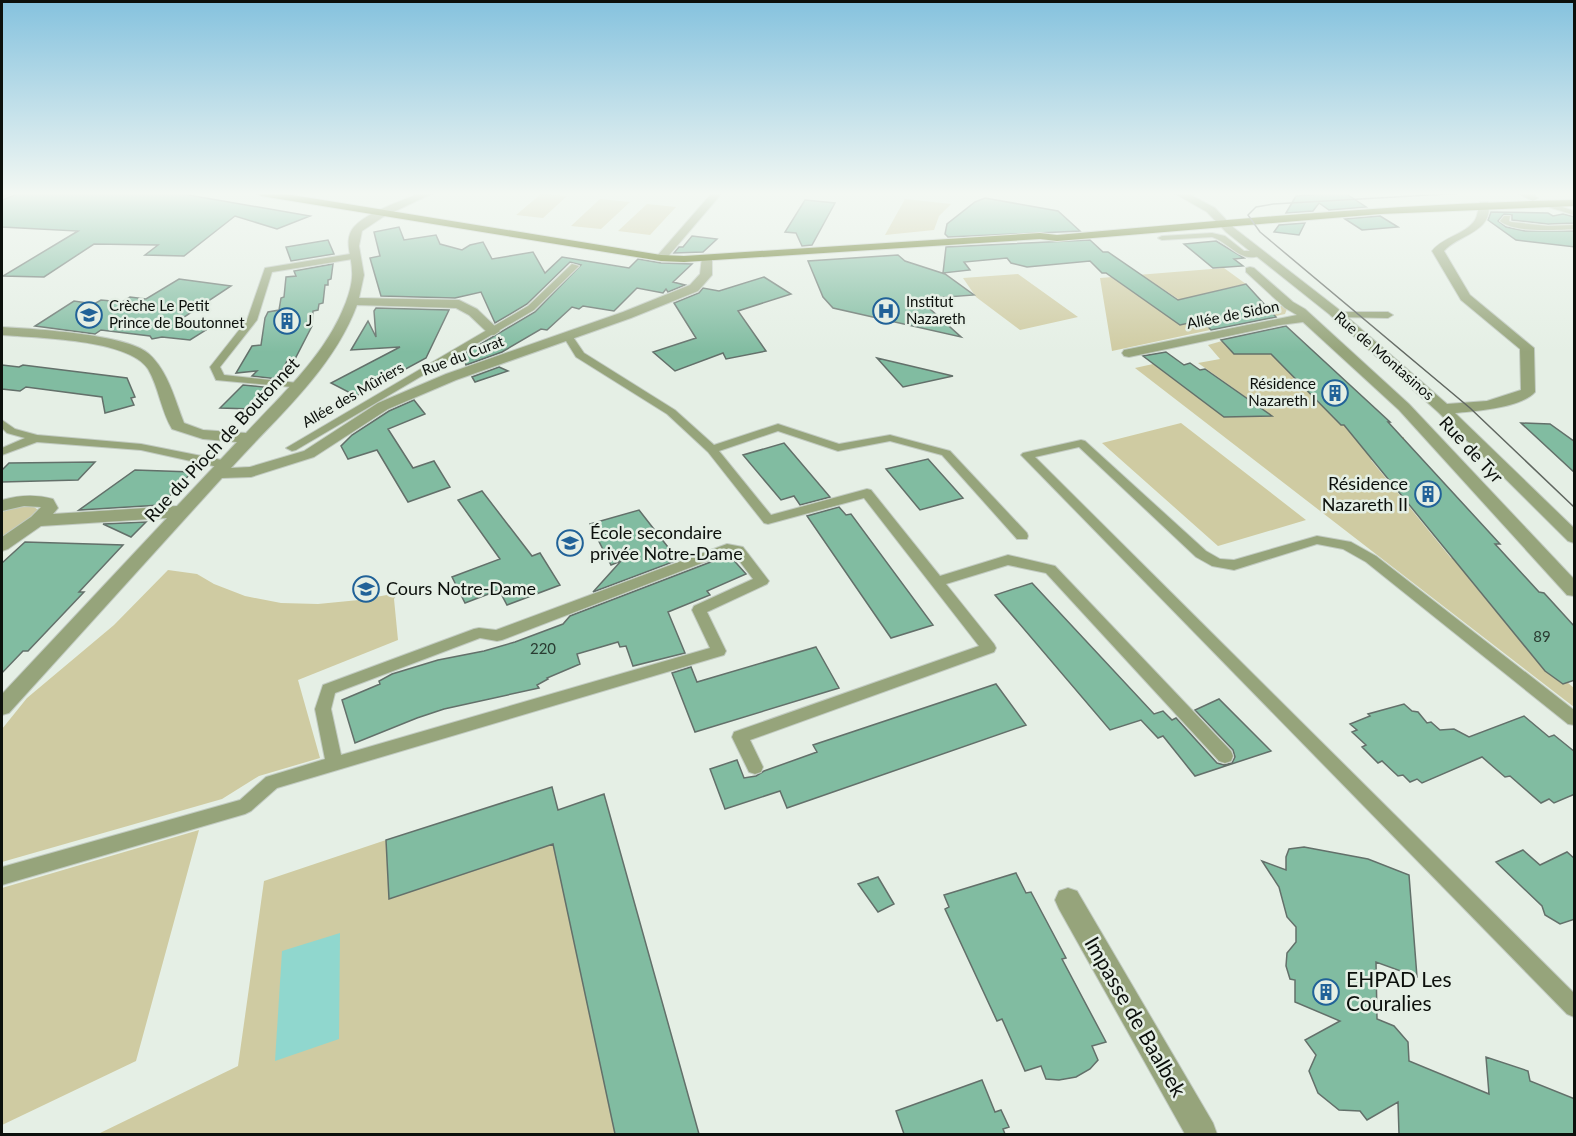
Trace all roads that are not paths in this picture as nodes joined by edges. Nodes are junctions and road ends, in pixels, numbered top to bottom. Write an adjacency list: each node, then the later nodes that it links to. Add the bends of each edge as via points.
1 (355, 246): 9 (street, Rue du Pioch de Boutonnet)
2 (586, 246): 10 (main road)
3 (671, 246): 10 (street)
4 (895, 246): 11 (main road)
5 (1232, 246): 8 (lane, via 1242,254)
6 (1252, 246): 8 (street, Rue de Montasinos)
7 (1440, 246): 23 (street, via 1438,250 1465,297 1527,348 1527,392 1477,407)
8 (1261, 253): 15 (street, Rue de Montasinos)
9 (356, 256): 14 (street, Rue du Pioch de Boutonnet, via 358,274); 22 (lane, via 267,270 252,320 215,367 220,378)
10 (661, 258): 11 (main road)
11 (706, 259): 20 (street, Rue du Curat, via 706,275 694,288)
12 (575, 266): 19 (lane, Allée des Mûriers, via 531,308)
13 (1250, 270): 16 (street, Rue de Tyr)
14 (351, 301): 19 (street, via 459,304); 22 (street, Rue du Pioch de Boutonnet, via 342,329)
15 (1336, 313): 16 (street, Allée de Sidon); 17 (lane); 23 (street, Rue de Montasinos)
16 (1304, 315): 21 (street, Allée de Sidon); 38 (street, Rue de Tyr, via 1404,407)
17 (1389, 315)
18 (2, 331): 26 (street, via 111,344 142,353 153,366 177,426 204,434)
19 (494, 331): 27 (lane, Allée des Mûriers)
20 (568, 336): 28 (lane, via 580,355 671,412); 30 (street, Rue du Curat, via 451,377 383,406 309,454 251,472)
21 (1129, 353)
22 (298, 386): 26 (street, Rue du Pioch de Boutonnet)
23 (1443, 409): 35 (street, Rue de Montasinos)
24 (2, 423): 25 (lane, via 11,431)
25 (36, 438): 29 (lane); 30 (lane, via 141,447)
26 (252, 438): 30 (street, Rue du Pioch de Boutonnet)
27 (292, 448)
28 (712, 450): 34 (lane, via 778,427 838,448 890,438 946,453); 37 (lane, via 768,520 867,493)
29 (2, 452)
30 (223, 469): 32 (street, Rue du Pioch de Boutonnet)
31 (2, 506): 33 (street, via 43,501 50,508)
32 (184, 511): 33 (street); 39 (street, Rue du Pioch de Boutonnet)
33 (37, 520): 36 (street)
34 (1022, 536)
35 (1575, 537)
36 (2, 545)
37 (936, 582): 41 (lane, via 1008,560 1050,569); 43 (lane, via 989,648 740,737)
38 (1575, 590)
39 (3, 703)
40 (1575, 719): 46 (lane, via 1371,559 1346,545 1317,540 1234,565 1218,563 1201,554 1081,443 1027,456)
41 (1225, 756)
42 (334, 763): 42 (lane, via 719,651 699,610 762,580 738,550 727,548 497,636 479,633 328,689 323,709); 44 (lane, via 272,782 245,806)
43 (755, 767)
44 (2, 876)
45 (1068, 900): 47 (street, Impasse de Baalbek)
46 (1575, 1007)
47 (1202, 1134)

